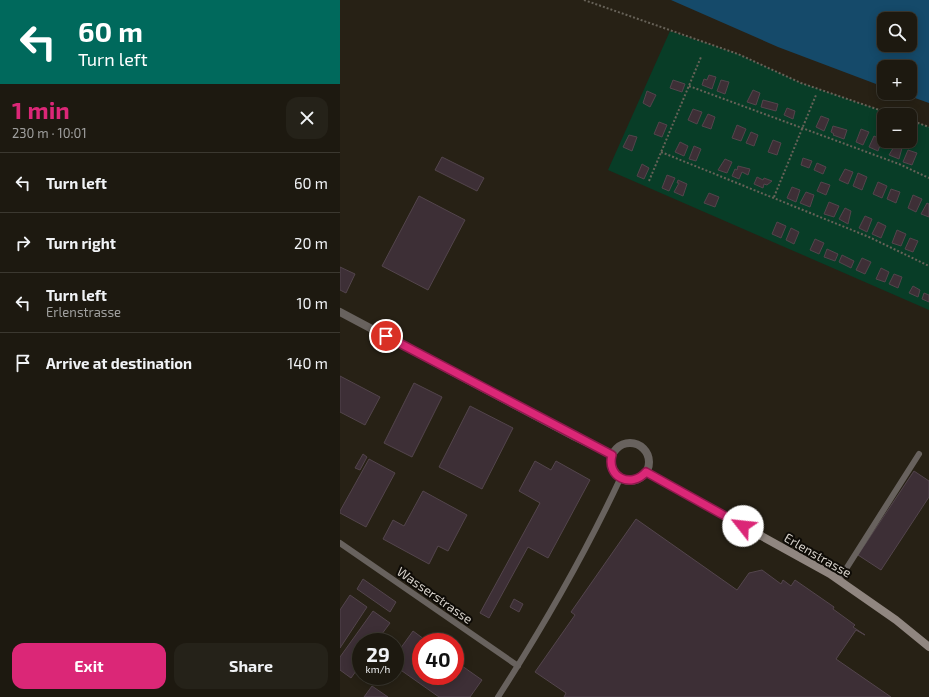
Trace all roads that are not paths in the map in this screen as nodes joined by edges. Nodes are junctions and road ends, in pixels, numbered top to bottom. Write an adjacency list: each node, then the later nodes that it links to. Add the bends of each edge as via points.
1 (340, 312): 3 (street)
2 (919, 454): 7 (lane)
3 (612, 455): 4 (street, via 621,446 638,446 648,460); 5 (street, via 611,466)
4 (646, 472): 5 (street, via 637,480); 7 (street, Erlenstrasse)
5 (620, 479): 9 (lane, via 568,579)
6 (340, 543): 9 (lane, Wasserstrasse)
7 (839, 580): 8 (street, Erlenstrasse)
8 (929, 647)
9 (518, 666): 10 (lane)
10 (498, 697)

